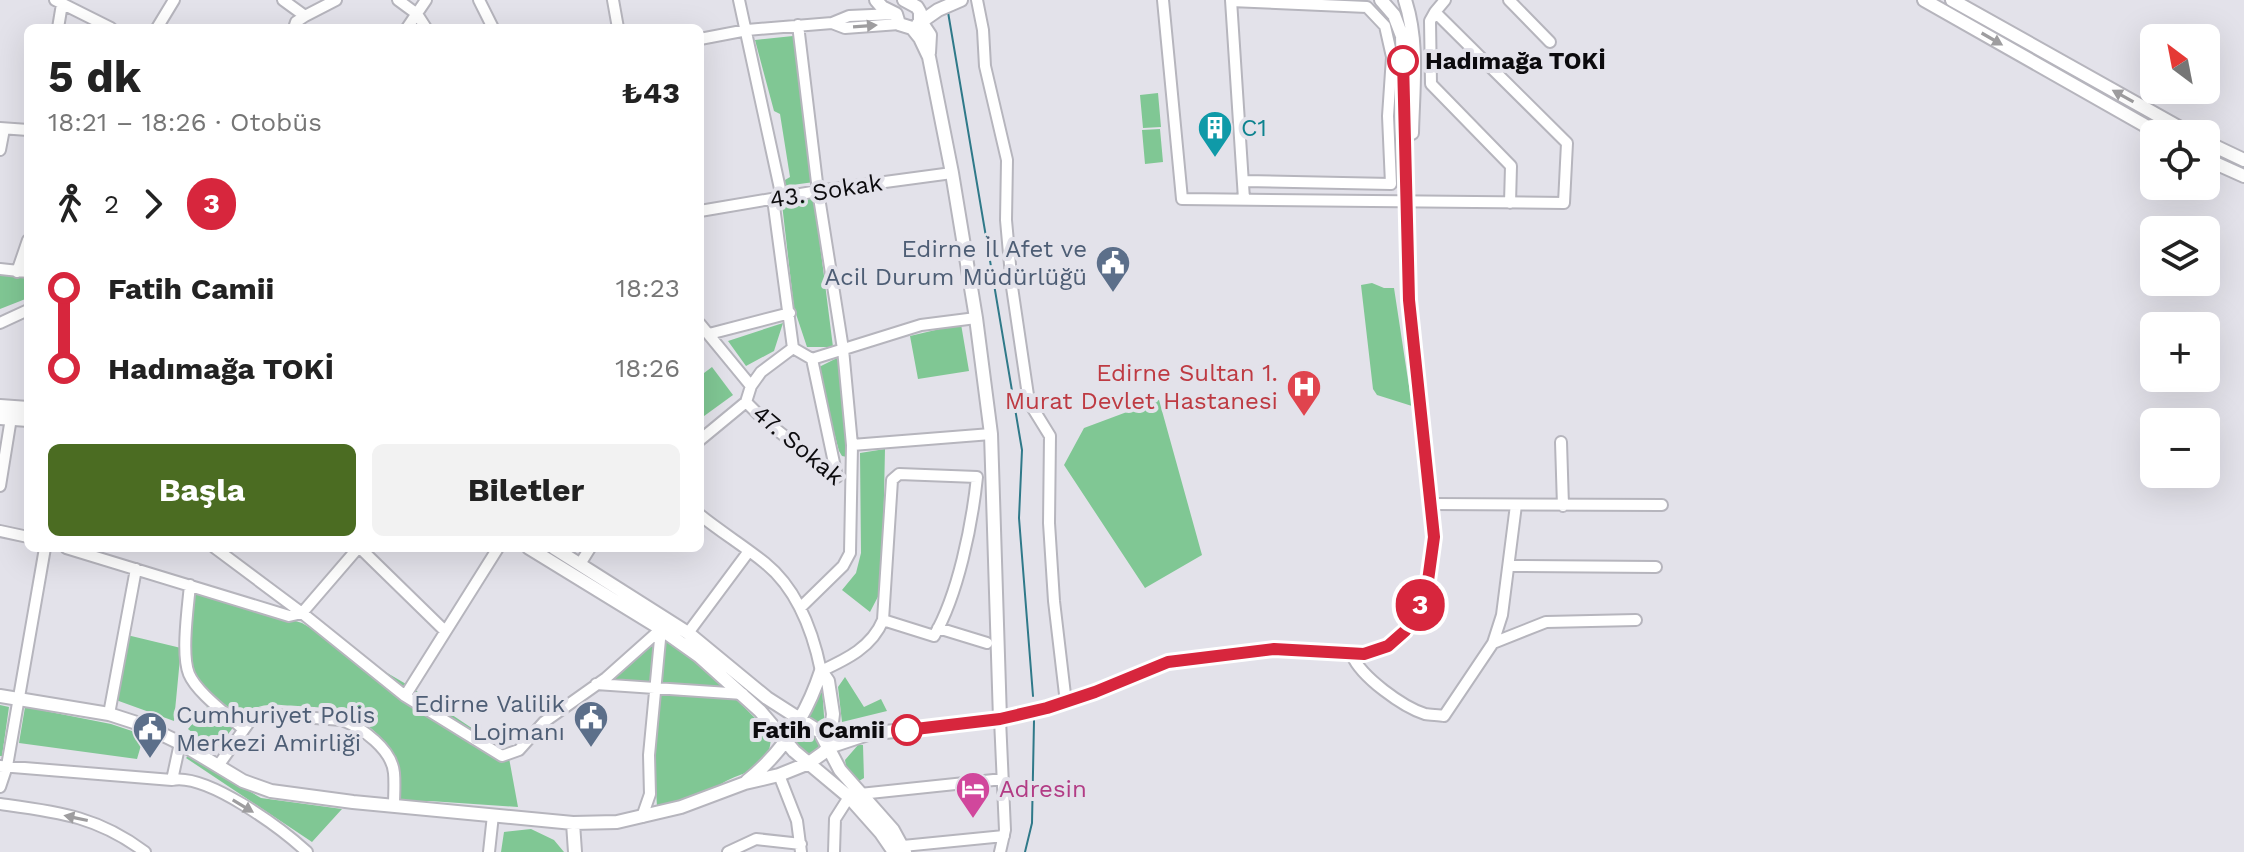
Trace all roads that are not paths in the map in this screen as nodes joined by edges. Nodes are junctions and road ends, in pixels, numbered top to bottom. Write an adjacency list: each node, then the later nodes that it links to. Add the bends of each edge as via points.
1 (174, 0): 29 (street)
2 (283, 0): 25 (street)
3 (336, 0): 25 (street)
4 (398, 0): 24 (street)
5 (426, 0): 24 (street)
6 (479, 0): 33 (street)
7 (613, 0): 34 (street)
8 (739, 0): 36 (street)
9 (876, 0): 26 (main road)
10 (929, 0): 21 (main road)
11 (961, 0): 26 (main road)
12 (977, 0): 121 (street, via 985,66 1007,160 1006,220 1029,402 1050,436 1050,539)
13 (1163, 0): 54 (street, via 1182,199)
14 (1404, 0): 22 (main road, via 1396,6); 39 (main road, via 1413,32)
15 (1445, 0): 23 (street)
16 (1509, 0): 38 (street)
17 (1924, 0): 42 (main road, one-way to 42)
18 (1952, 0): 41 (main road, one-way to 18)
19 (1231, 1): 51 (street); 51 (street, via 1367,7 1385,26 1392,57 1391,184)
20 (58, 2): 27 (street); 28 (street)
21 (908, 2): 26 (main road, via 919,10)
22 (1384, 3): 55 (main road, via 1402,36)
23 (1435, 12): 40 (street, via 1430,21); 56 (street, via 1567,143 1564,203)
24 (417, 14): 31 (street); 32 (street)
25 (305, 16): 30 (street)
26 (907, 22): 35 (street, via 845,28 832,23); 49 (main road, via 929,57)
27 (58, 24)
28 (103, 24)
29 (159, 24)
30 (295, 24)
31 (410, 24)
32 (423, 24)
33 (491, 24)
34 (617, 24)
35 (798, 25): 36 (street); 52 (street)
36 (747, 30): 37 (street); 53 (street)
37 (704, 38)
38 (1550, 42)
39 (1413, 84): 40 (street); 55 (main road)
40 (1431, 84): 56 (street, via 1511,166)
41 (2166, 120)
42 (2140, 123)
43 (2, 128): 44 (street); 46 (street)
44 (24, 130)
45 (2220, 149): 47 (main road)
46 (0, 150)
47 (2244, 160)
48 (2220, 165): 50 (main road)
49 (952, 173): 52 (street, 43. Sokak); 62 (main road)
50 (2244, 176)
51 (1244, 181): 54 (street)
52 (818, 191): 53 (street, 43. Sokak); 67 (street)
53 (777, 198): 57 (street, 43. Sokak); 61 (street)
54 (1244, 199): 55 (street)
55 (1408, 200): 56 (street); 81 (main road, via 1409,300)
56 (1510, 203)
57 (704, 210)
58 (0, 269): 59 (street)
59 (22, 272)
60 (24, 312): 63 (street)
61 (790, 313): 65 (street); 66 (street)
62 (976, 318): 67 (street, via 921,325); 74 (main road)
63 (0, 323)
64 (704, 328): 65 (street)
65 (709, 334): 69 (street)
66 (793, 348): 68 (street); 69 (street)
67 (843, 349): 68 (street); 77 (street)
68 (812, 359): 78 (street)
69 (751, 386): 70 (street)
70 (746, 402): 75 (street); 78 (street, 47. Sokak)
71 (0, 406): 72 (main road)
72 (24, 408)
73 (6, 418): 79 (street)
74 (991, 434): 77 (street); 123 (main road)
75 (704, 437)
76 (1561, 442): 84 (street)
77 (852, 445): 80 (street)
78 (837, 477): 80 (street, 47. Sokak)
79 (0, 486)
80 (850, 489): 103 (street, via 848,559)
81 (1432, 504): 82 (street); 113 (main road, via 1434,537 1418,611 1388,646)
82 (1516, 505): 84 (street); 99 (street)
83 (1662, 505): 84 (street)
84 (1563, 506)
85 (704, 518): 88 (street)
86 (0, 531): 87 (street)
87 (24, 536)
88 (749, 551): 103 (street, via 778,576); 110 (street)
89 (44, 552): 120 (street)
90 (79, 552): 101 (street)
91 (220, 552): 104 (street)
92 (355, 552): 104 (street)
93 (363, 552): 109 (street)
94 (495, 552): 109 (street)
95 (536, 552): 108 (main road)
96 (560, 552): 98 (main road)
97 (588, 552): 98 (street)
98 (580, 564): 110 (main road)
99 (1510, 566): 100 (street); 112 (street)
100 (1656, 567)
101 (136, 569): 102 (street); 122 (street)
102 (190, 585): 104 (street, via 289,616); 125 (street, via 188,672)
103 (800, 608): 114 (street)
104 (302, 613): 119 (street)
105 (883, 620): 107 (street, via 934,636); 107 (street, via 892,480 899,474 974,475 959,573); 114 (street, via 862,648)
106 (1636, 620): 112 (street, via 1546,622)
107 (938, 628): 111 (street)
108 (661, 629): 115 (street); 116 (street); 117 (main road)
109 (445, 631): 119 (street)
110 (688, 633): 124 (main road)
111 (987, 643)
112 (1493, 643): 113 (street, via 1444,716 1401,702 1358,667)
113 (1352, 655): 121 (main road, via 1274,649 1193,657)
114 (821, 671): 124 (main road); 128 (main road, via 828,681 833,714)
115 (596, 684): 116 (street); 119 (street, via 544,722 519,750 502,756)
116 (655, 689): 117 (street); 141 (street, via 650,794)
117 (743, 694): 126 (main road)
118 (0, 696): 120 (main road)
119 (405, 696)
120 (17, 699): 122 (main road); 130 (street)
121 (1066, 703): 123 (main road)
122 (109, 714): 127 (main road)
123 (1000, 719): 128 (main road, via 868,734); 133 (street)
124 (800, 721): 126 (main road); 128 (main road, via 820,732)
125 (243, 729): 131 (street); 139 (street, via 259,714 354,724 391,762)
126 (786, 741): 129 (main road); 135 (main road)
127 (180, 743): 131 (main road); 134 (street)
128 (829, 747): 129 (main road); 137 (main road)
129 (809, 763): 132 (main road); 137 (main road)
130 (3, 766): 134 (street); 136 (street)
131 (218, 766): 139 (main road, via 271,791)
132 (779, 775): 135 (main road); 144 (street)
133 (1003, 779): 137 (street); 143 (street)
134 (172, 780): 148 (street, one-way to 148, via 196,781 241,804)
135 (745, 783): 141 (main road)
136 (0, 787)
137 (854, 796): 146 (main road, via 893,830); 152 (street, via 835,819)
138 (0, 804): 147 (street, one-way to 138, via 89,820)
139 (394, 806): 140 (main road)
140 (493, 815): 142 (main road); 149 (street)
141 (642, 817): 142 (main road)
142 (573, 823): 150 (main road)
143 (1004, 836): 146 (street); 153 (street)
144 (801, 848): 145 (street, via 756,839)
145 (741, 849): 151 (street)
146 (901, 850)
147 (145, 852)
148 (306, 852)
149 (489, 852)
150 (575, 852)
151 (728, 852)
152 (834, 852)
153 (1000, 852)

